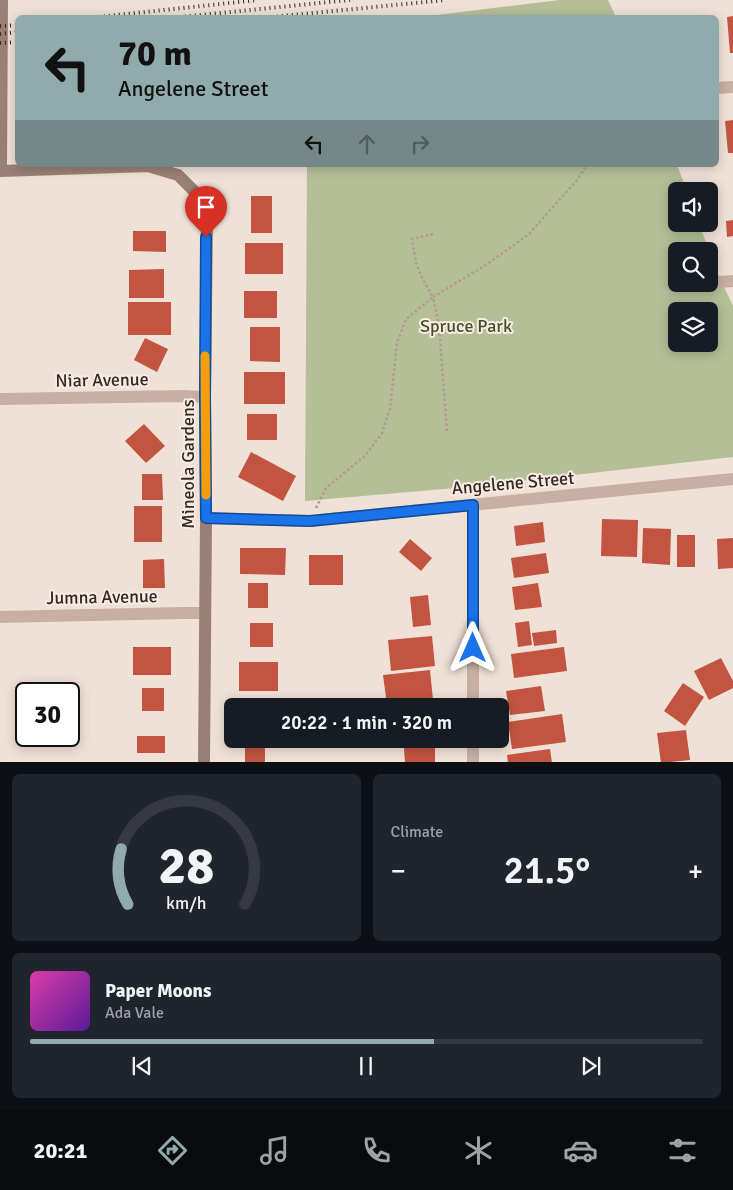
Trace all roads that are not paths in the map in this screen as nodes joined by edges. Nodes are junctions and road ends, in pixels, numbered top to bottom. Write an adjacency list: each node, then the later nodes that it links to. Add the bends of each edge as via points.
1 (2, 0): 6 (street)
2 (733, 86): 3 (street)
3 (719, 88)
4 (118, 167): 6 (street, Mineola Gardens)
5 (151, 167): 9 (street, Mineola Gardens, via 178,175 196,194 207,218)
6 (0, 171)
7 (733, 281): 8 (street)
8 (720, 282)
9 (205, 397): 10 (street, Niar Avenue); 13 (street, Mineola Gardens)
10 (0, 399)
11 (733, 479): 12 (street, Angelene Street)
12 (473, 505): 13 (street, Angelene Street, via 310,521); 16 (street)
13 (206, 518): 14 (street, Mineola Gardens)
14 (205, 613): 15 (street, Jumna Avenue); 18 (street, Mineola Gardens)
15 (0, 617)
16 (473, 698)
17 (473, 748): 19 (street)
18 (204, 762)
19 (473, 762)

